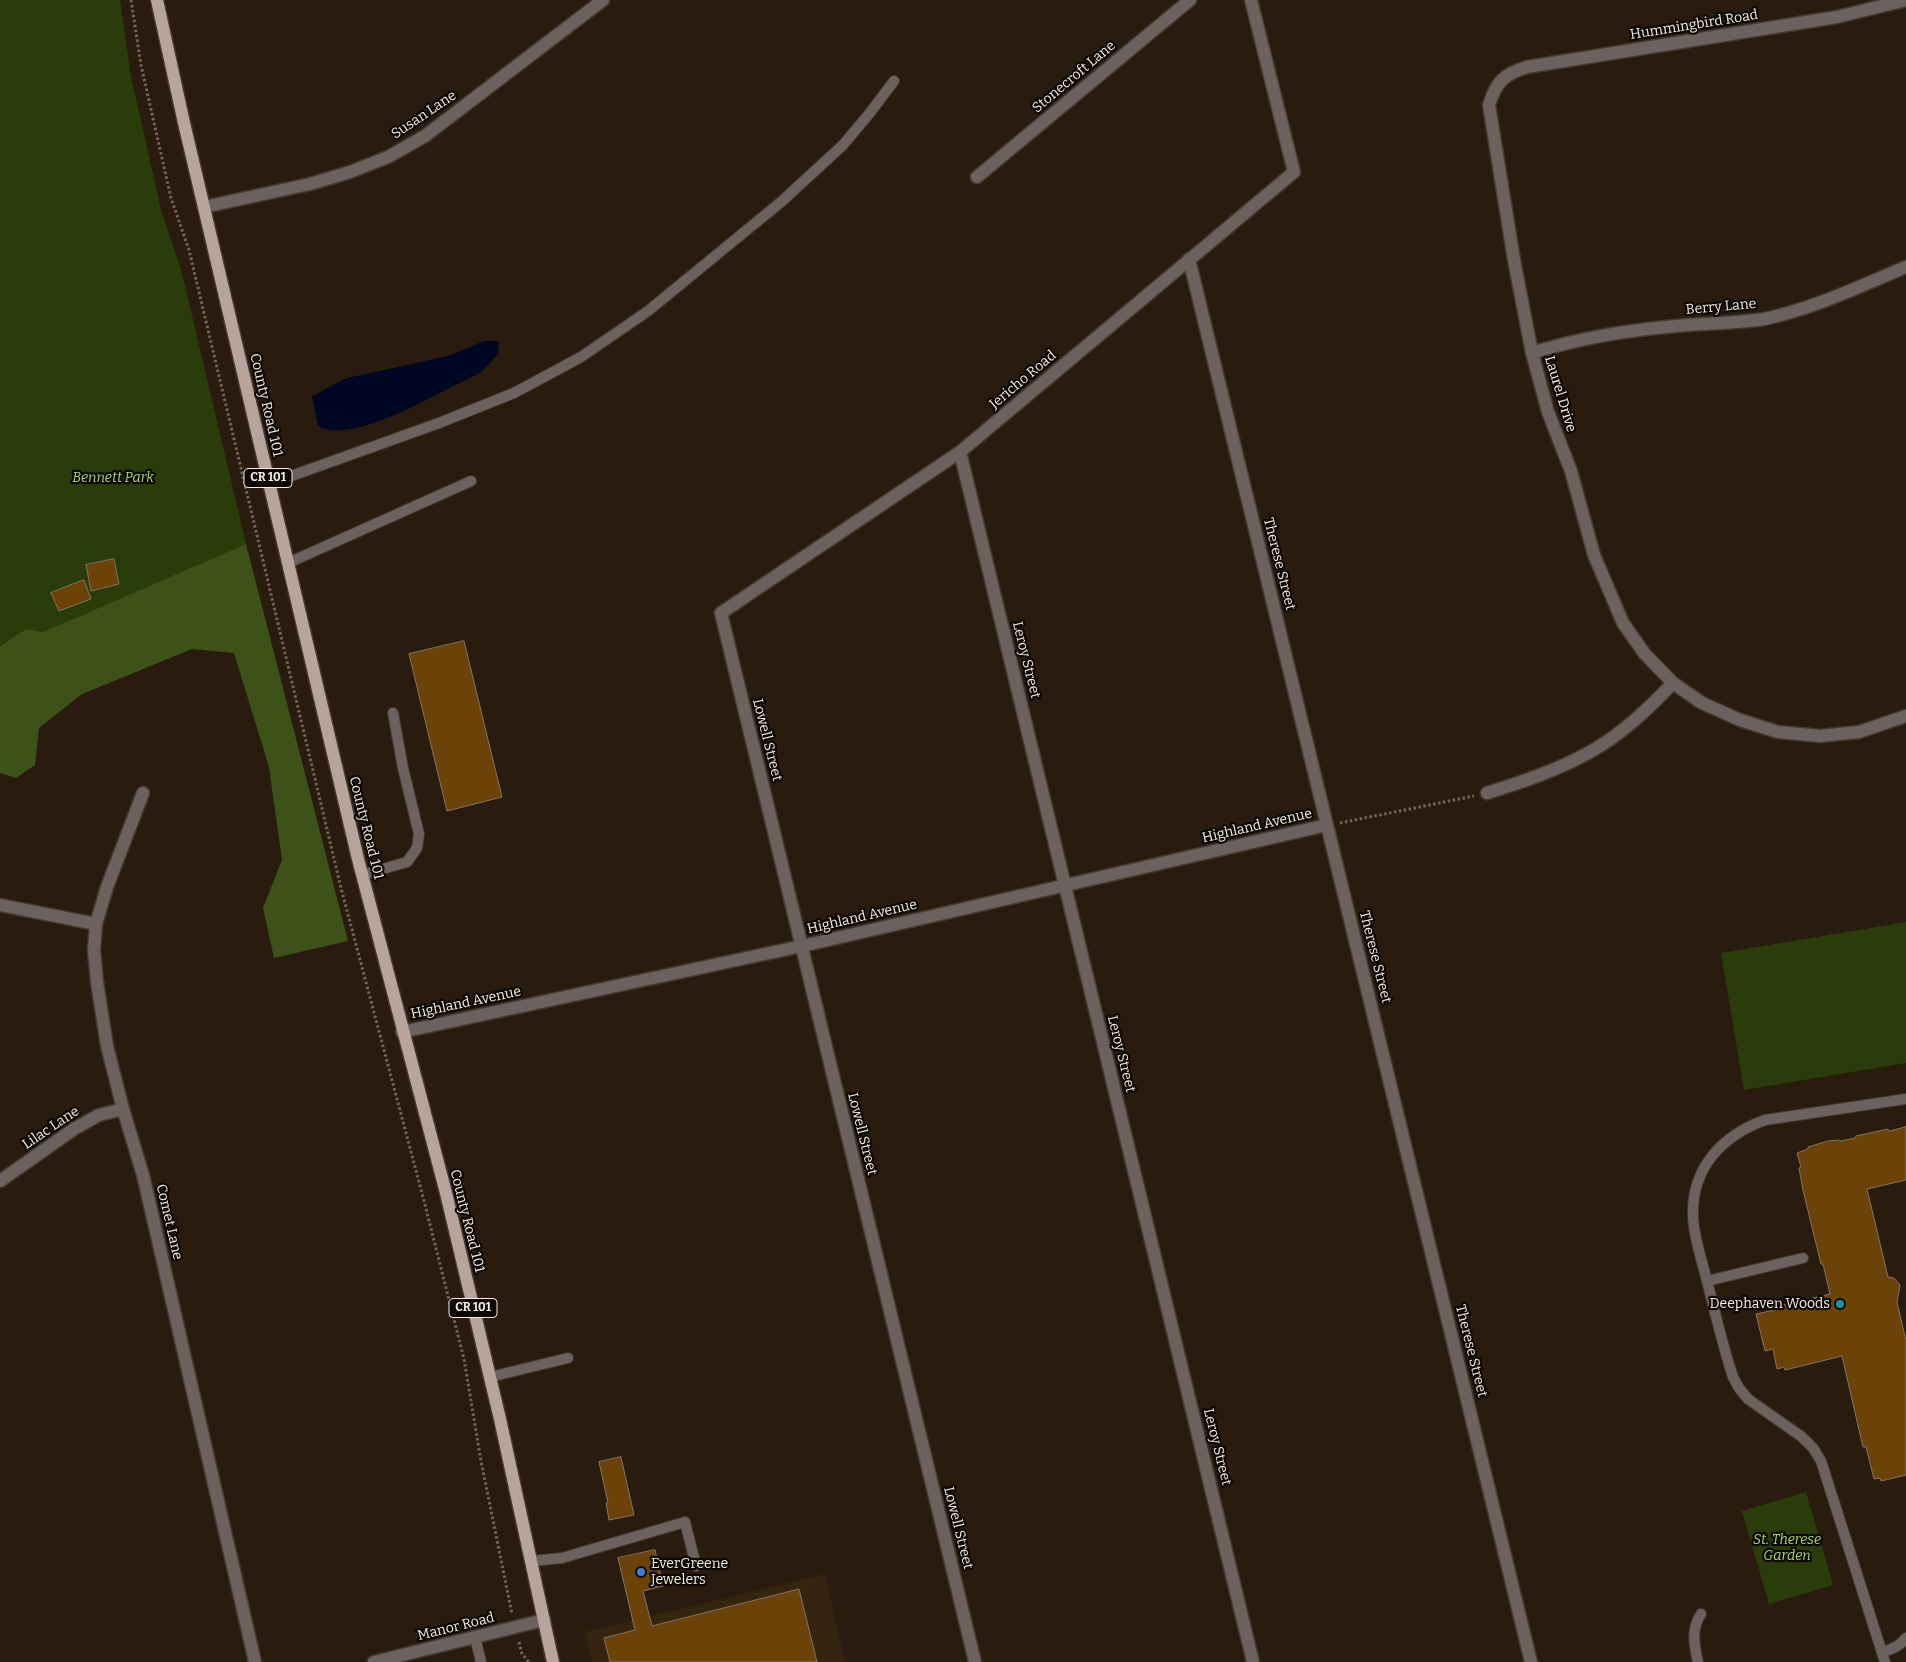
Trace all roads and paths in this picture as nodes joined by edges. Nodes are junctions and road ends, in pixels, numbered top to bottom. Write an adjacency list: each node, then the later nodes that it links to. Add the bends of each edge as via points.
1 (131, 0): 42 (path, via 141,66 171,198 189,250 340,888 464,1359)
2 (157, 0): 10 (main road, County Road 101 / CR 101)
3 (603, 0): 10 (street, Susan Lane, via 425,136 388,157 310,184)
4 (1190, 0): 9 (street, Stonecroft Lane)
5 (1251, 0): 11 (street, Jericho Road, via 1294,172)
6 (1906, 0): 8 (street, Hummingbird Road, via 1837,17 1526,67 1502,79)
7 (894, 81): 16 (lane, via 843,145 781,202 648,311 582,357 514,393)
8 (1494, 90): 13 (street, Laurel Drive, via 1489,105 1491,120)
9 (977, 176)
10 (204, 206): 16 (main road, County Road 101 / CR 101)
11 (1189, 259): 14 (street, Jericho Road); 24 (street, Therese Street)
12 (1906, 267): 13 (street, Berry Lane, via 1798,311 1729,324 1623,332)
13 (1532, 353): 19 (street, Laurel Drive, via 1548,412 1609,591 1623,622 1644,653)
14 (960, 452): 18 (street, Jericho Road); 26 (street, Leroy Street)
15 (471, 481): 17 (lane)
16 (269, 484): 17 (main road, County Road 101 / CR 101)
17 (288, 563): 25 (main road, County Road 101 / CR 101)
18 (721, 613): 29 (street, Lowell Street)
19 (1673, 683): 21 (street, via 1702,703 1778,732 1820,736 1859,732); 23 (street, via 1624,729 1591,752 1518,784)
20 (392, 713): 25 (lane, via 419,834 417,848 407,862)
21 (1906, 716)
22 (143, 792): 28 (street, Comet Lane)
23 (1487, 793): 24 (path)
24 (1327, 825): 26 (street, Highland Avenue); 53 (street, Therese Street)
25 (362, 875): 30 (main road, County Road 101 / CR 101)
26 (1065, 885): 29 (street, Highland Avenue); 52 (street, Leroy Street)
27 (0, 905): 28 (street)
28 (96, 924): 32 (street, Comet Lane, via 97,982 107,1046)
29 (802, 946): 30 (street, Highland Avenue); 51 (street, Lowell Street)
30 (402, 1032): 37 (main road, County Road 101 / CR 101, via 446,1193)
31 (1906, 1099): 35 (lane, via 1765,1120 1740,1131 1719,1147 1698,1180 1693,1203 1695,1235)
32 (123, 1109): 33 (street, Lilac Lane, via 99,1115 74,1129); 46 (street, Comet Lane, via 145,1184)
33 (0, 1181)
34 (1803, 1258): 35 (lane)
35 (1707, 1281): 45 (lane, via 1733,1377 1739,1388 1760,1409 1802,1437 1821,1462)
36 (568, 1358): 37 (lane)
37 (490, 1377): 38 (main road, County Road 101 / CR 101)
38 (532, 1562): 39 (lane, via 562,1558 685,1522); 41 (main road, County Road 101 / CR 101)
39 (696, 1566)
40 (1701, 1614): 54 (lane, via 1693,1632)
41 (544, 1620): 42 (street, Manor Road); 50 (main road, County Road 101 / CR 101)
42 (515, 1628): 43 (street, Manor Road); 49 (path, via 522,1654)
43 (475, 1638): 47 (street, Manor Road); 48 (lane)
44 (1906, 1638): 45 (lane)
45 (1884, 1657)
46 (255, 1662)
47 (374, 1662)
48 (481, 1662)
49 (529, 1662)
50 (553, 1662)
51 (975, 1662)
52 (1253, 1662)
53 (1531, 1662)
54 (1698, 1662)

